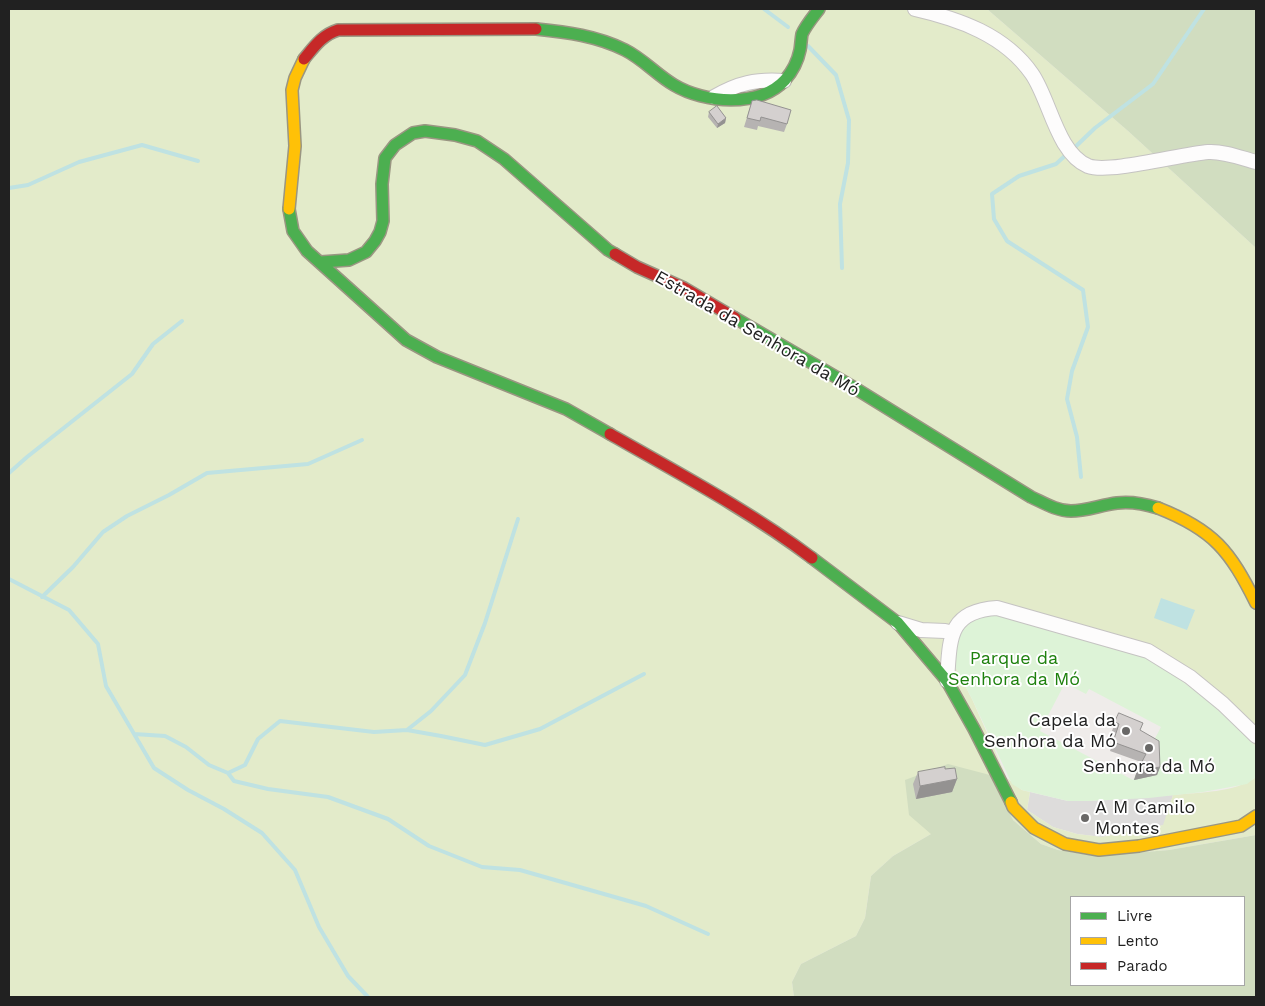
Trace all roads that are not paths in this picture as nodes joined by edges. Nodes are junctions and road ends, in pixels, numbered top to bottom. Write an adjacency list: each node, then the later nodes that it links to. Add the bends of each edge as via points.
1 (819, 9): 3 (street, via 802,35 793,69)
2 (915, 9): 5 (street, via 947,17 1001,41 1031,73 1062,140 1074,157 1088,166 1103,169 1210,152)
3 (784, 81): 4 (street, via 748,82)
4 (714, 97): 6 (street, via 683,90 625,50 568,32 533,28 331,32 320,39 304,58 292,90 295,146 288,208 290,220 302,244)
5 (1256, 162)
6 (321, 262): 7 (street, Estrada da Senhora da Mó, via 356,258 375,241 384,221 382,184 385,158 395,145 413,133 425,131 477,141 504,159 608,250 684,288 1031,497 1070,511 1130,502 1149,505 1193,525 1216,540 1228,553); 8 (street, via 406,340 437,357 566,408 793,544)
7 (1256, 603)
8 (898, 623): 9 (street, via 921,630); 10 (street)
9 (952, 633): 10 (street); 11 (street, via 968,614 984,608 997,608 1148,651 1190,677)
10 (947, 681): 12 (street, via 1013,807 1034,828 1065,844 1099,850 1139,846 1241,826)
11 (1256, 736)
12 (1256, 816)

